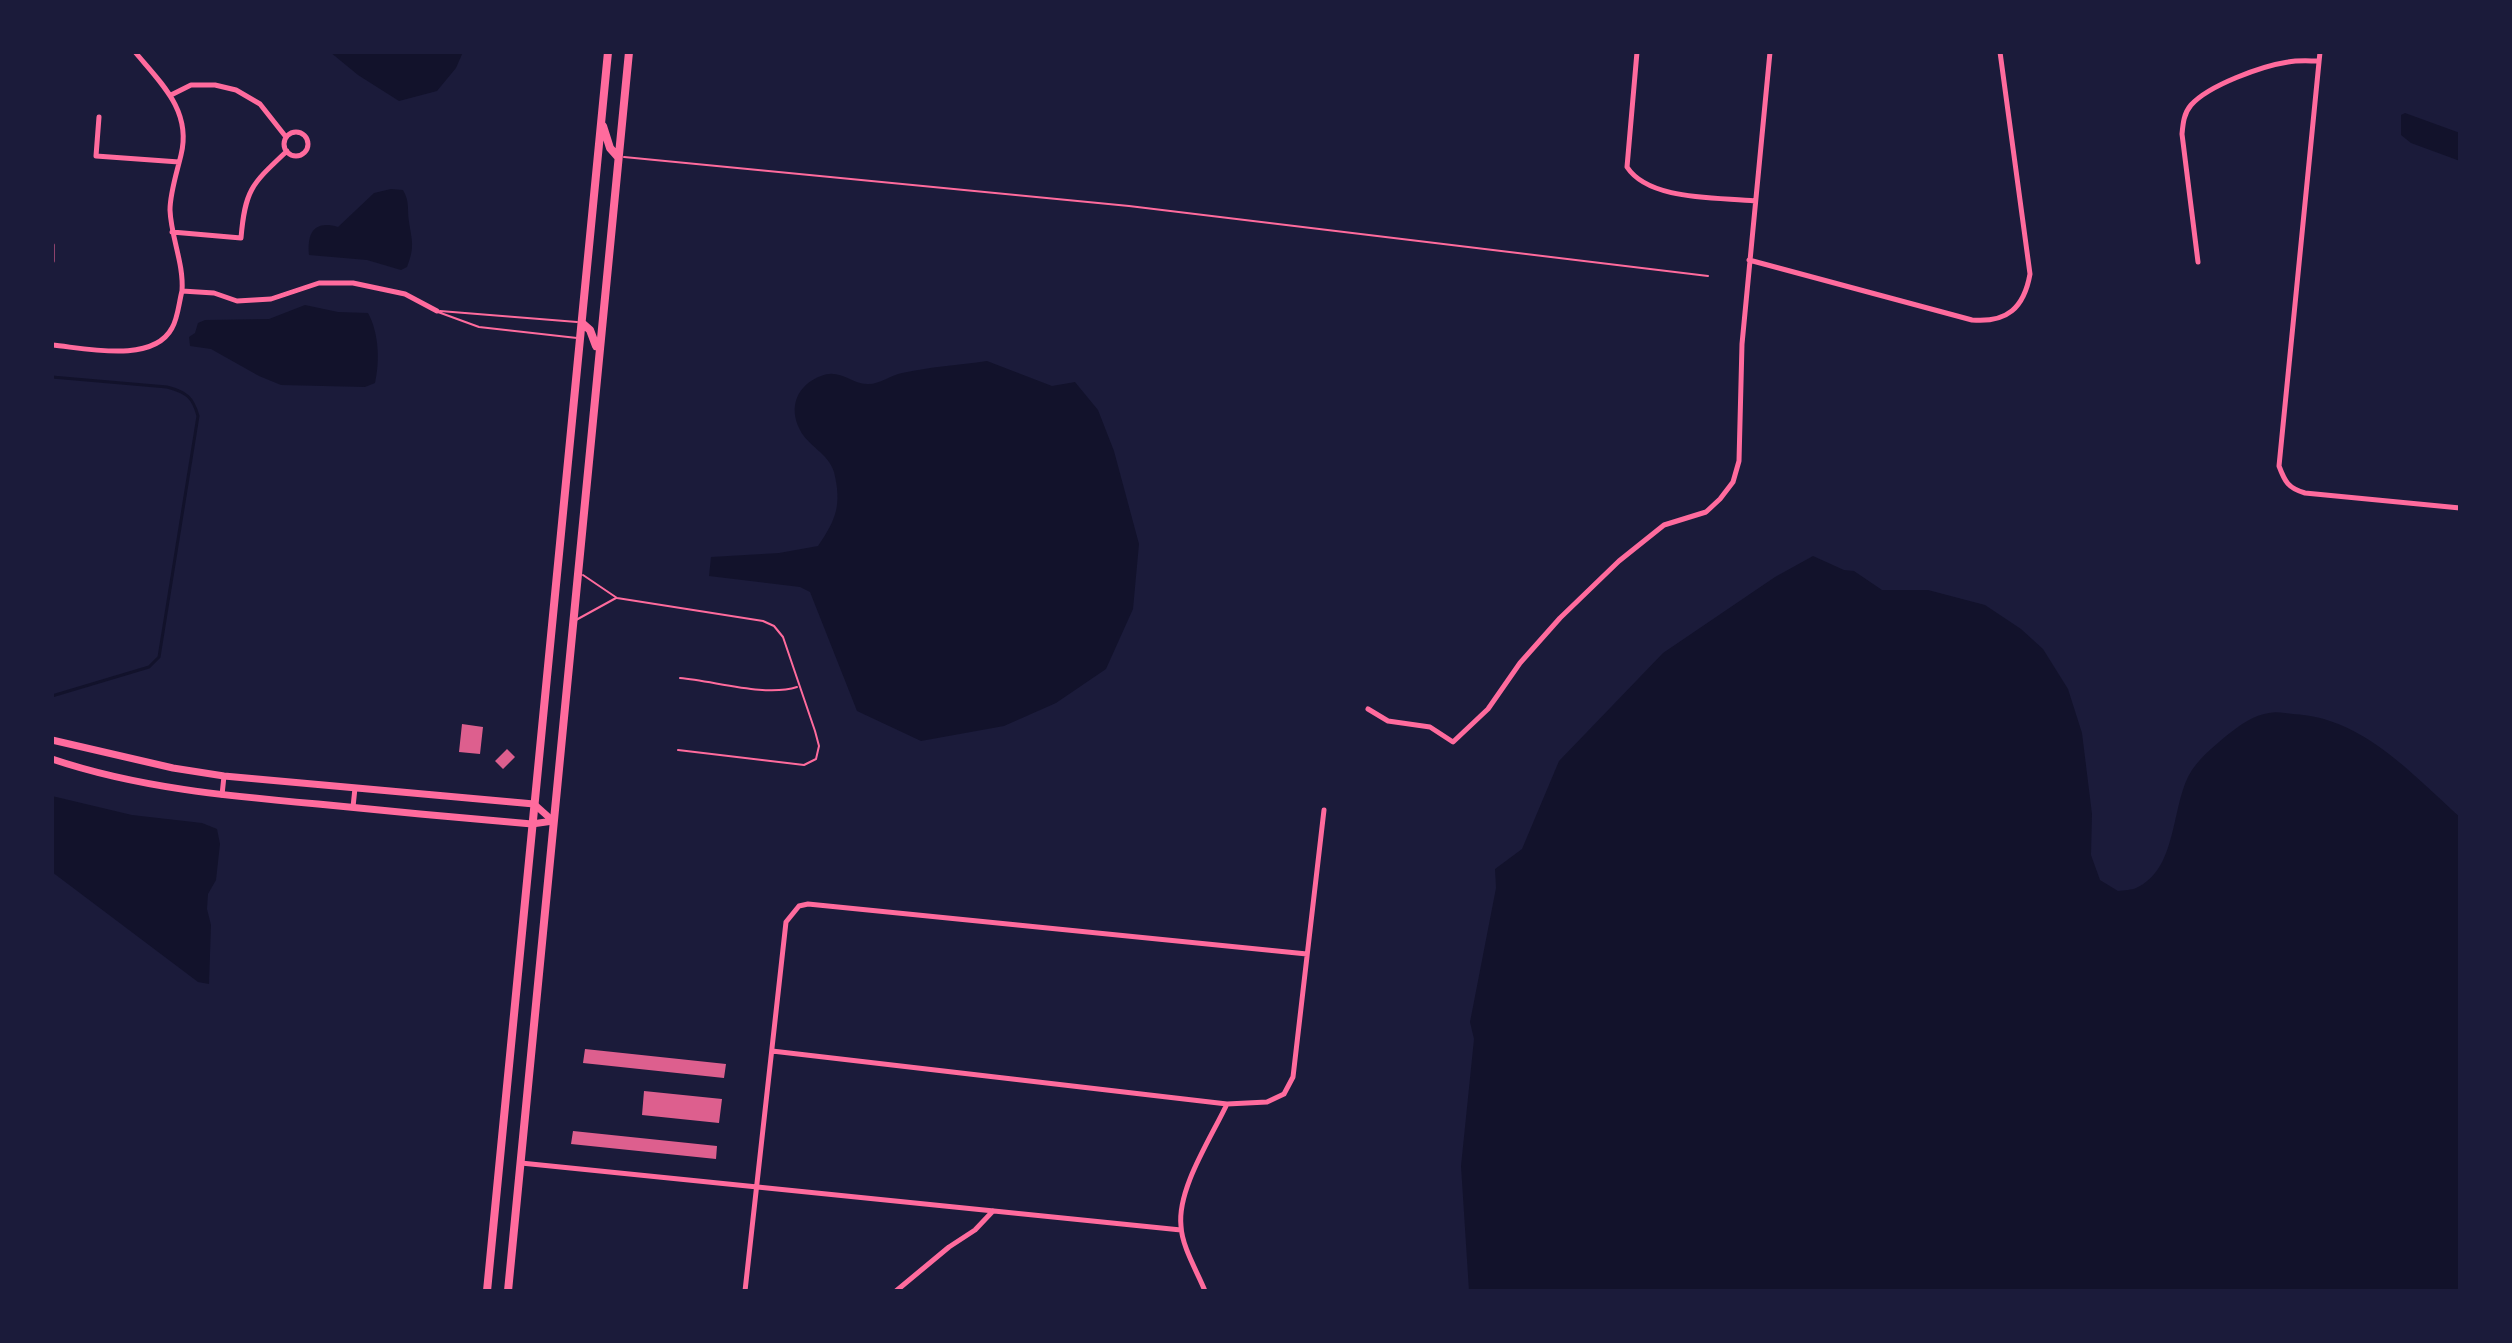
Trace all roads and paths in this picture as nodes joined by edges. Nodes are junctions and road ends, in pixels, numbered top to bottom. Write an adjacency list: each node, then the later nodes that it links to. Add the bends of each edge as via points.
1 (135, 52): 9 (street)
2 (608, 52): 11 (main road)
3 (629, 52): 14 (main road)
4 (1637, 52): 16 (street, via 1627,167 1635,179 1671,192)
5 (1770, 52): 16 (street)
6 (2000, 52): 19 (street, via 2030,274 2026,294 2015,309 2001,318 1972,320)
7 (2320, 52): 8 (street)
8 (2319, 61): 21 (street, via 2260,69 2190,106 2182,134); 29 (street, via 2279,466 2285,484 2305,493)
9 (171, 95): 12 (street, via 191,85 236,90 260,104); 15 (street, via 184,122)
10 (99, 117): 15 (street, via 96,156)
11 (602, 117): 14 (main road, via 606,138); 25 (main road)
12 (286, 137): 13 (street); 13 (street, via 300,132 309,143 298,156)
13 (287, 151): 17 (street, via 250,192 243,206 241,238)
14 (618, 157): 22 (lane, via 1129,206); 28 (main road)
15 (179, 162): 17 (street, via 170,206)
16 (1755, 201): 19 (street)
17 (172, 232): 23 (street)
18 (52, 245): 20 (street)
19 (1749, 260): 35 (street, via 1739,461 1733,482 1720,499 1706,512 1664,525 1619,561 1560,618 1488,709 1453,742 1430,727 1388,721)
20 (52, 261)
21 (2198, 262)
22 (1708, 276)
23 (182, 291): 24 (street, via 237,301 271,299 319,283 353,283 405,294); 27 (street, via 172,329 142,350)
24 (437, 311): 25 (lane); 26 (lane, via 479,327)
25 (582, 323): 26 (main road); 28 (main road, via 596,340)
26 (580, 338): 42 (main road)
27 (52, 345)
28 (598, 363): 30 (main road)
29 (2460, 508)
30 (578, 573): 31 (lane); 32 (main road)
31 (617, 598): 32 (lane); 34 (lane, via 774,626 783,637)
32 (573, 621): 45 (main road)
33 (680, 678): 34 (lane, via 768,691)
34 (799, 687): 37 (lane, via 819,746 816,759 804,765)
35 (1368, 709)
36 (52, 740): 39 (main road)
37 (678, 750)
38 (52, 759): 41 (main road, via 150,784)
39 (224, 776): 40 (main road); 41 (street)
40 (355, 788): 42 (main road); 43 (street)
41 (222, 795): 43 (main road)
42 (534, 804): 45 (main road); 46 (main road)
43 (353, 807): 46 (main road)
44 (1324, 810): 47 (street)
45 (553, 821): 46 (main road); 50 (main road)
46 (532, 824): 54 (main road)
47 (1307, 954): 48 (street, via 808,904 799,906 786,922); 49 (street, via 1293,1077 1284,1094 1267,1102)
48 (772, 1051): 49 (street); 51 (street)
49 (1227, 1104): 53 (street, via 1184,1193)
50 (520, 1163): 51 (street); 55 (main road)
51 (756, 1188): 52 (street); 56 (street)
52 (993, 1210): 53 (street); 57 (street)
53 (1181, 1230): 58 (street)
54 (487, 1291)
55 (508, 1291)
56 (745, 1291)
57 (896, 1291)
58 (1205, 1291)

